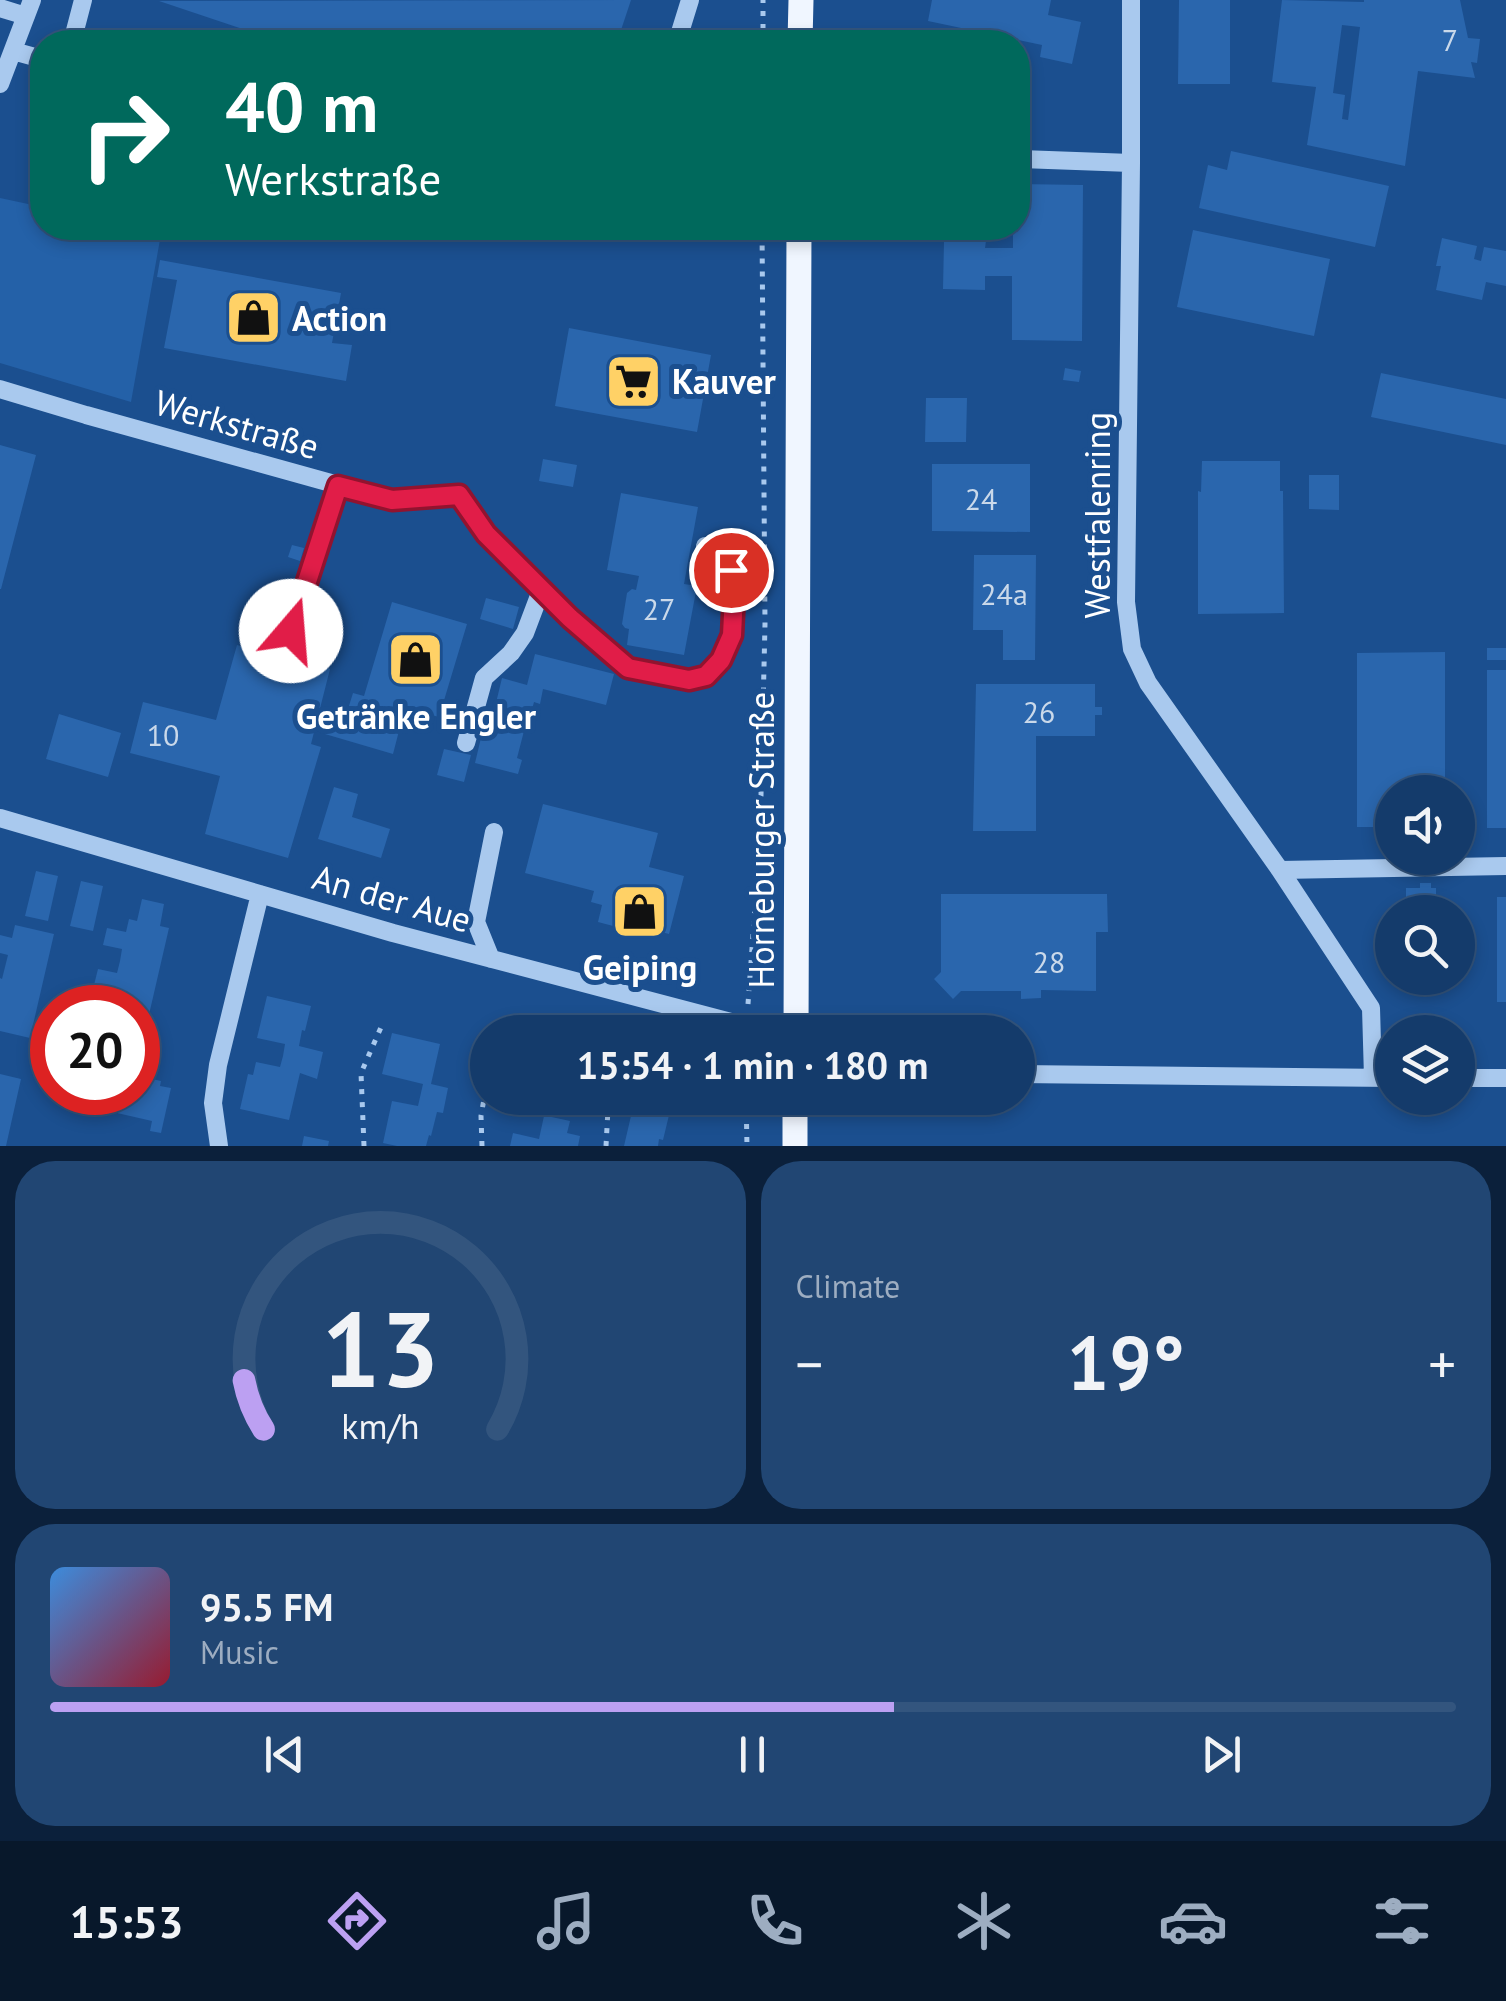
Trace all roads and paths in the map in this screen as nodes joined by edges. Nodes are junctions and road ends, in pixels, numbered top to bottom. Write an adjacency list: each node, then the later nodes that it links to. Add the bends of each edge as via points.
1 (83, 0): 8 (street)
2 (690, 0): 9 (street)
3 (764, 0): 10 (path)
4 (800, 0): 11 (main road)
5 (1130, 0): 16 (street, Westfalenring)
6 (0, 8): 7 (street)
7 (29, 8): 12 (street)
8 (75, 30)
9 (681, 30)
10 (763, 30)
11 (800, 30)
12 (13, 51): 13 (street); 14 (street)
13 (30, 56)
14 (0, 84)
15 (1030, 159): 16 (street)
16 (1132, 163): 28 (street, Westfalenring, via 1126,602 1132,648 1148,682)
17 (762, 240): 32 (path, via 764,644)
18 (799, 240): 33 (main road, Horneburger Straße)
19 (0, 388): 20 (street, Werkstraße)
20 (338, 486): 22 (street, Werkstraße, via 392,500 459,495 486,534); 23 (street)
21 (706, 546): 22 (street, via 719,548 734,594 732,635 706,676 689,680 628,668)
22 (542, 588): 24 (street, via 525,633 484,678)
23 (291, 631)
24 (466, 743)
25 (0, 818): 29 (street, An der Aue)
26 (494, 832): 30 (street, via 476,922)
27 (1506, 866): 28 (street)
28 (1280, 870): 36 (street, Westfalenring, via 1371,1008)
29 (260, 894): 30 (street, An der Aue); 43 (street, via 218,1065 213,1104)
30 (491, 959): 31 (street, An der Aue)
31 (704, 1015)
32 (747, 1015)
33 (796, 1015)
34 (382, 1025): 44 (path, via 361,1073)
35 (1035, 1074): 36 (street)
36 (1373, 1078)
37 (1475, 1078): 38 (street)
38 (1506, 1078)
39 (482, 1115): 45 (path)
40 (608, 1115): 46 (path)
41 (747, 1115): 47 (path)
42 (796, 1115): 48 (main road)
43 (219, 1146)
44 (364, 1146)
45 (482, 1146)
46 (606, 1146)
47 (748, 1146)
48 (795, 1146)

